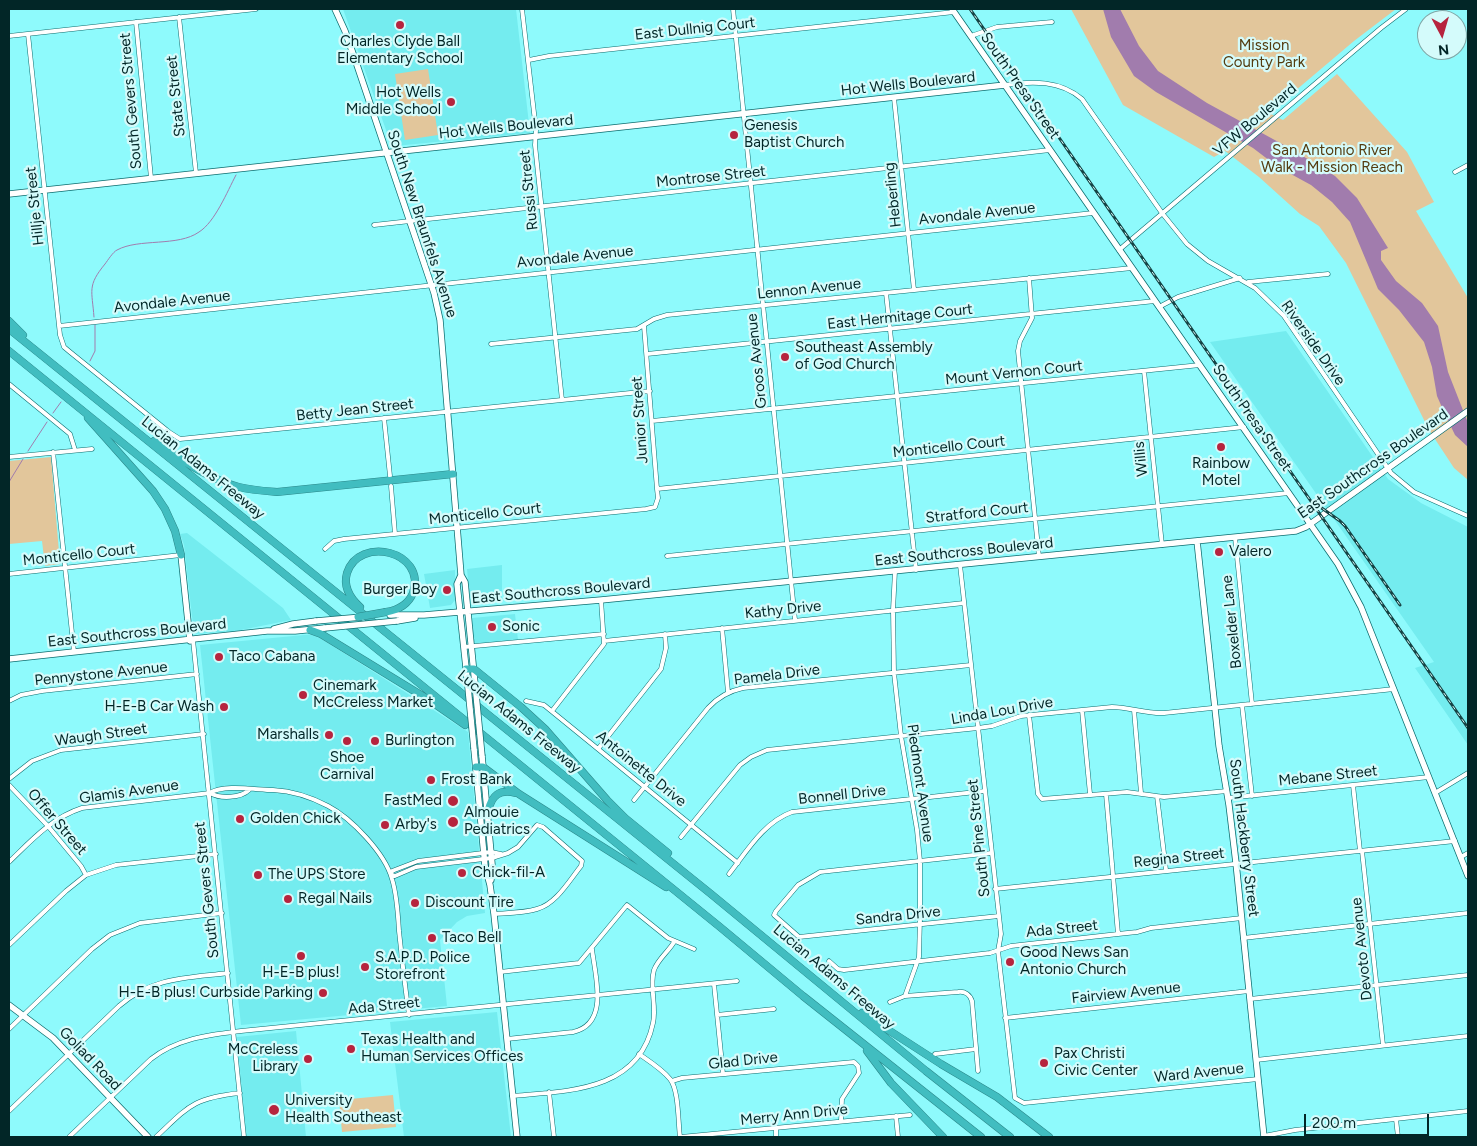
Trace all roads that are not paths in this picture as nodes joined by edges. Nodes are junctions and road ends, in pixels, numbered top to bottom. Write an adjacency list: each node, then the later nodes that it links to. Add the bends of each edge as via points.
1 (256, 9): 7 (street)
2 (334, 9): 20 (main road, South New Braunfels Avenue)
3 (522, 9): 14 (street, Russi Street)
4 (733, 9): 12 (street, Groos Avenue)
5 (1406, 9): 31 (street, VFW Boulevard)
6 (953, 10): 12 (street, East Dullnig Court); 13 (main road, South Presa Street)
7 (179, 17): 8 (street); 24 (street, State Street)
8 (136, 22): 10 (street); 25 (street, South Gevers Street)
9 (1052, 22): 13 (street, via 998,27)
10 (28, 34): 11 (street); 27 (street, Hillje Street)
11 (9, 36)
12 (736, 36): 14 (street, East Dullnig Court); 17 (street, Groos Avenue)
13 (970, 36): 15 (main road, South Presa Street)
14 (528, 60): 18 (street, Russi Street)
15 (1005, 86): 16 (main road, Hot Wells Boulevard); 19 (main road, South Presa Street); 31 (street, Riverside Drive, via 1044,83 1065,88 1079,96)
16 (894, 98): 17 (main road, Hot Wells Boulevard); 22 (street, Heberling)
17 (744, 114): 18 (main road, Hot Wells Boulevard); 26 (street, Groos Avenue)
18 (536, 137): 20 (main road, Hot Wells Boulevard); 29 (street, Russi Street)
19 (1050, 150): 22 (street, Montrose Street); 30 (main road, South Presa Street)
20 (386, 152): 24 (main road, Hot Wells Boulevard); 32 (main road, South New Braunfels Avenue)
21 (1468, 164): 23 (street)
22 (901, 168): 26 (street, Montrose Street); 34 (street, Heberling)
23 (1455, 172)
24 (196, 173): 25 (main road, Hot Wells Boulevard)
25 (151, 178): 27 (main road, Hot Wells Boulevard)
26 (751, 184): 29 (street, Montrose Street); 35 (street, Groos Avenue)
27 (45, 190): 28 (main road, Hot Wells Boulevard); 51 (street, Hillje Street)
28 (9, 194)
29 (542, 207): 32 (street, Montrose Street); 38 (street, Russi Street)
30 (1093, 213): 34 (street, Avondale Avenue); 36 (main road, South Presa Street)
31 (1162, 213): 36 (street, VFW Boulevard); 41 (street, Riverside Drive, via 1193,250)
32 (409, 221): 33 (street, Montrose Street); 43 (main road, South New Braunfels Avenue)
33 (374, 225)
34 (908, 232): 35 (street, Avondale Avenue); 44 (street, Heberling)
35 (757, 248): 38 (street, Avondale Avenue); 47 (street, Groos Avenue)
36 (1119, 250): 37 (main road, South Presa Street)
37 (1132, 268): 40 (street, Lennon Avenue); 46 (main road, South Presa Street)
38 (548, 272): 43 (street, Avondale Avenue); 55 (street, Russi Street)
39 (1328, 274): 42 (street)
40 (1029, 278): 44 (street, Lennon Avenue); 49 (street)
41 (1240, 278): 42 (street, Riverside Drive); 48 (street, via 1178,297)
42 (1248, 282): 84 (street, Riverside Drive, via 1284,316)
43 (431, 285): 51 (street, Avondale Avenue); 73 (main road, South New Braunfels Avenue, via 442,327)
44 (914, 290): 45 (street, Lennon Avenue)
45 (886, 293): 47 (street, Lennon Avenue); 54 (street)
46 (1155, 301): 48 (main road, South Presa Street); 49 (street, East Hermitage Court)
47 (763, 305): 52 (street, Lennon Avenue, via 662,316); 56 (street, Groos Avenue)
48 (1159, 307): 61 (main road, South Presa Street)
49 (1032, 314): 54 (street, East Hermitage Court); 64 (street, via 1018,346)
50 (9, 321): 60 (highway)
51 (59, 326): 62 (street, Hillje Street, via 64,346)
52 (644, 326): 55 (street, Lennon Avenue); 59 (street, Junior Street)
53 (9, 329): 60 (highway, Lucian Adams Freeway)
54 (890, 329): 56 (street, East Hermitage Court); 67 (street)
55 (555, 338): 57 (street, Lennon Avenue); 68 (street, Russi Street)
56 (767, 342): 59 (street, East Hermitage Court); 71 (street, Groos Avenue)
57 (490, 344)
58 (9, 351): 69 (highway, Lucian Adams Freeway)
59 (646, 354): 66 (street, Junior Street)
60 (48, 360): 70 (highway, Lucian Adams Freeway)
61 (1200, 364): 63 (street, Mount Vernon Court); 76 (main road, South Presa Street)
62 (87, 365): 74 (street, Betty Jean Street, via 180,439)
63 (1144, 371): 64 (street, Mount Vernon Court); 77 (street, Willis)
64 (1020, 383): 67 (street, Mount Vernon Court); 80 (street)
65 (9, 384): 79 (street, via 70,434)
66 (650, 392): 68 (street, Betty Jean Street); 75 (street, Junior Street)
67 (897, 396): 71 (street, Mount Vernon Court); 83 (street)
68 (562, 400): 73 (street, Betty Jean Street)
69 (75, 403): 104 (highway, via 165,509); 154 (highway, Lucian Adams Freeway)
70 (102, 404): 85 (highway, via 186,462 222,482 241,488 277,492); 128 (highway, Lucian Adams Freeway)
71 (774, 409): 75 (street, Mount Vernon Court); 87 (street, Groos Avenue)
72 (1468, 411): 84 (main road, East Southcross Boulevard)
73 (448, 412): 74 (street, Betty Jean Street); 85 (main road, South New Braunfels Avenue)
74 (384, 418): 86 (street)
75 (652, 422): 89 (street, Junior Street)
76 (1244, 427): 77 (street, Monticello Court); 90 (main road, South Presa Street)
77 (1150, 438): 80 (street, Monticello Court); 91 (street, Willis)
78 (92, 449): 79 (street)
79 (75, 450): 81 (street)
80 (1027, 450): 83 (street, Monticello Court); 94 (street)
81 (53, 452): 82 (street); 108 (street)
82 (9, 457)
83 (905, 463): 87 (street, Monticello Court); 97 (street)
84 (1387, 468): 93 (street, Riverside Drive, via 1414,492); 95 (main road, East Southcross Boulevard)
85 (453, 474): 96 (main road, South New Braunfels Avenue)
86 (390, 476)
87 (781, 476): 89 (street, Monticello Court); 101 (street, Groos Avenue)
88 (391, 486): 98 (street)
89 (657, 488): 92 (street, Junior Street, via 657,504)
90 (1289, 492): 91 (street, Stratford Court); 95 (main road, South Presa Street)
91 (1157, 506): 94 (street, Stratford Court); 102 (street, Willis)
92 (651, 508): 96 (street, Monticello Court)
93 (1468, 516)
94 (1035, 518): 97 (street, Stratford Court); 106 (street)
95 (1310, 523): 99 (main road, East Southcross Boulevard, via 1296,531); 139 (main road, South Presa Street, via 1356,595)
96 (457, 528): 98 (street, Monticello Court); 112 (main road, South New Braunfels Avenue)
97 (912, 531): 101 (street, Stratford Court); 109 (street)
98 (396, 534): 103 (street, Monticello Court, via 338,540)
99 (1235, 537): 100 (main road, East Southcross Boulevard); 143 (street, Boxelder Lane)
100 (1197, 541): 102 (main road, East Southcross Boulevard); 145 (main road, South Hackberry Street)
101 (788, 545): 105 (street, Stratford Court); 113 (street, Groos Avenue)
102 (1162, 545): 106 (main road, East Southcross Boulevard)
103 (325, 549)
104 (181, 555): 108 (street, Monticello Court); 129 (main road, South Gevers Street)
105 (667, 556)
106 (1039, 557): 107 (main road, East Southcross Boulevard)
107 (960, 565): 109 (main road, East Southcross Boulevard); 115 (street, South Pine Street)
108 (65, 567): 111 (street, Monticello Court); 133 (street)
109 (916, 570): 110 (main road, East Southcross Boulevard)
110 (895, 571): 113 (main road, East Southcross Boulevard); 116 (street, Piedmont Avenue)
111 (9, 574)
112 (461, 575): 117 (main road, South New Braunfels Avenue, via 465,582); 118 (main road, South New Braunfels Avenue, via 458,584)
113 (792, 582): 114 (main road, East Southcross Boulevard); 122 (street, Groos Avenue)
114 (600, 600): 117 (main road, East Southcross Boulevard); 126 (street)
115 (964, 603): 116 (street, Kathy Drive); 135 (street, South Pine Street)
116 (893, 610): 122 (street, Kathy Drive); 137 (street, Piedmont Avenue)
117 (468, 611): 118 (main road, East Southcross Boulevard); 132 (main road, South New Braunfels Avenue)
118 (460, 612): 120 (main road, East Southcross Boulevard); 131 (main road, South New Braunfels Avenue)
119 (388, 613): 120 (main road, East Southcross Boulevard); 121 (highway, bridge); 128 (highway, via 402,607 412,595 412,571 404,559 394,554 363,554 347,573 349,595)
120 (424, 615): 124 (main road, East Southcross Boulevard, bridge, via 397,622)
121 (358, 617): 125 (main road, East Southcross Boulevard, bridge, via 293,624)
122 (795, 620): 123 (street, Kathy Drive)
123 (722, 628): 127 (street, Kathy Drive); 140 (street)
124 (310, 630): 125 (main road, East Southcross Boulevard); 154 (highway, via 429,700)
125 (267, 632): 129 (main road, East Southcross Boulevard)
126 (604, 634): 130 (street); 132 (street)
127 (665, 634): 130 (street, Kathy Drive); 153 (street, via 666,648 661,669)
128 (393, 638): 198 (highway, Lucian Adams Freeway)
129 (192, 640): 133 (main road, East Southcross Boulevard); 138 (street, South Gevers Street)
130 (604, 641): 148 (street)
131 (464, 647): 132 (street); 136 (main road, South New Braunfels Avenue)
132 (472, 647): 136 (main road, South New Braunfels Avenue)
133 (74, 652): 134 (main road, East Southcross Boulevard)
134 (9, 659)
135 (971, 665): 137 (street, Pamela Drive); 150 (street, South Pine Street)
136 (469, 672): 155 (main road, South New Braunfels Avenue, bridge, via 474,749); 155 (main road, South New Braunfels Avenue, bridge, via 475,684 482,756); 198 (highway, via 521,706 607,800)
137 (894, 673): 140 (street, Pamela Drive); 152 (street, Piedmont Avenue)
138 (197, 674): 141 (street, Pennystone Avenue, via 42,691); 151 (street, South Gevers Street)
139 (1394, 689): 143 (street, Linda Lou Drive); 157 (main road, South Presa Street)
140 (728, 692): 161 (street, Pamela Drive, via 708,708)
141 (9, 701)
142 (526, 701): 148 (street, Antoinette Drive, via 544,705)
143 (1252, 704): 144 (street, Linda Lou Drive)
144 (1242, 705): 145 (street, Linda Lou Drive); 172 (street)
145 (1214, 708): 147 (street, Linda Lou Drive, via 1157,714); 164 (main road, South Hackberry Street)
146 (1082, 710): 147 (street, Linda Lou Drive, via 1112,707); 149 (street, Linda Lou Drive); 169 (street)
147 (1134, 710): 166 (street)
148 (552, 711): 153 (street, Antoinette Drive)
149 (1029, 715): 150 (street, Linda Lou Drive); 169 (street, via 1040,797 1046,800)
150 (978, 728): 152 (street, Linda Lou Drive); 163 (street, South Pine Street)
151 (204, 734): 158 (street, Waugh Street, via 61,750 32,761); 165 (street, South Gevers Street)
152 (901, 736): 173 (street, Piedmont Avenue); 177 (street, Linda Lou Drive, via 761,752 740,765)
153 (598, 749): 161 (street, Antoinette Drive)
154 (510, 756): 201 (highway, Lucian Adams Freeway)
155 (479, 767): 168 (highway); 176 (main road, South New Braunfels Avenue); 186 (main road, South New Braunfels Avenue)
156 (1468, 773): 167 (street)
157 (1430, 777): 160 (street, Mebane Street); 167 (main road, South Presa Street)
158 (9, 779)
159 (9, 785): 178 (street, Offer Street)
160 (1353, 785): 172 (street, Mebane Street); 181 (street, Devoto Avenue)
161 (644, 786): 175 (street, Pamela Drive); 177 (street, Antoinette Drive)
162 (250, 790): 165 (street, via 244,787); 165 (street, via 245,794 216,797); 195 (street, via 295,794 329,806 369,841)
163 (985, 791): 173 (street, Bonnell Drive); 182 (street, South Pine Street)
164 (1227, 791): 171 (street); 174 (main road, South Hackberry Street)
165 (210, 793): 178 (street, Glamis Avenue, via 91,806 73,811); 184 (street, South Gevers Street)
166 (1141, 793): 170 (street); 171 (street)
167 (1436, 793): 180 (main road, South Presa Street)
168 (519, 794): 176 (highway, via 502,792 493,797); 201 (highway)
169 (1090, 794): 170 (street)
170 (1106, 794): 196 (street)
171 (1157, 796): 192 (street)
172 (1252, 796): 174 (street, Mebane Street)
173 (912, 798): 188 (street, Piedmont Avenue); 190 (street, Bonnell Drive, via 786,814 770,824)
174 (1228, 798): 191 (main road, South Hackberry Street)
175 (634, 800)
176 (488, 811): 185 (main road, South New Braunfels Avenue)
177 (691, 824): 179 (street, Linda Lou Drive); 190 (street, Antoinette Drive)
178 (47, 825): 189 (street, Glamis Avenue); 194 (street, Offer Street)
179 (681, 837)
180 (1455, 841): 181 (street, Regina Street); 187 (main road, South Presa Street)
181 (1361, 851): 191 (street, Regina Street); 208 (street, Devoto Avenue)
182 (992, 853): 188 (street); 200 (street, South Pine Street)
183 (1468, 853): 187 (street)
184 (216, 854): 194 (street, via 116,865); 202 (street, South Gevers Street)
185 (492, 855): 186 (street); 199 (main road, South New Braunfels Avenue); 204 (street, via 508,853 518,847 537,825 582,863 547,905 537,910)
186 (484, 856): 195 (street, via 430,864); 199 (main road, South New Braunfels Avenue)
187 (1461, 857): 197 (main road, South Presa Street)
188 (920, 861): 207 (street, Piedmont Avenue); 207 (street, Sandra Drive, via 816,873 804,880 774,915 799,938)
189 (9, 862)
190 (738, 863): 193 (street, Bonnell Drive)
191 (1236, 863): 192 (street, Regina Street); 206 (main road, South Hackberry Street)
192 (1166, 870): 196 (street, Regina Street)
193 (729, 874)
194 (86, 875): 212 (street)
195 (391, 875): 234 (street)
196 (1113, 876): 200 (street, Regina Street); 209 (street)
197 (1468, 876)
198 (698, 884): 228 (highway, Lucian Adams Freeway)
199 (490, 885): 204 (main road, South New Braunfels Avenue)
200 (995, 889): 205 (street, South Pine Street)
201 (678, 893): 242 (highway, Lucian Adams Freeway)
202 (222, 913): 219 (street, South Gevers Street); 235 (street, via 151,921 120,930 92,948)
203 (1468, 913): 208 (street)
204 (494, 914): 218 (main road, South New Braunfels Avenue)
205 (999, 916): 207 (street, Sandra Drive); 215 (street, South Pine Street, via 1001,934)
206 (1242, 918): 209 (street, Ada Street); 210 (main road, South Hackberry Street)
207 (920, 924): 217 (street, Piedmont Avenue)
208 (1370, 924): 210 (street); 223 (street, Devoto Avenue)
209 (1118, 934): 215 (street, Ada Street, via 1011,946)
210 (1243, 938): 225 (main road, South Hackberry Street)
211 (674, 942): 213 (street, via 627,905); 214 (street); 224 (street, via 655,968)
212 (9, 945)
213 (592, 949): 218 (street, via 574,964); 226 (street)
214 (694, 949)
215 (998, 951): 217 (street, Ada Street); 237 (street, South Pine Street)
216 (829, 961): 217 (street, Ada Street, via 844,970)
217 (917, 962): 227 (street, Piedmont Avenue)
218 (500, 972): 232 (main road, South New Braunfels Avenue)
219 (228, 973): 239 (street, South Gevers Street); 245 (street, via 174,979 145,988 127,999)
220 (1468, 975): 223 (street)
221 (738, 981): 222 (street, Ada Street)
222 (714, 984): 224 (street, Ada Street); 236 (street)
223 (1377, 985): 229 (street); 243 (street, Devoto Avenue)
224 (654, 990): 226 (street, Ada Street); 246 (street, via 653,1025)
225 (1249, 992): 229 (main road, South Hackberry Street); 237 (street, Fairview Avenue)
226 (597, 995): 232 (street, Ada Street); 241 (street, via 596,1013 590,1024 582,1029)
227 (905, 996): 230 (street); 244 (street, via 966,993 972,1001)
228 (837, 997): 276 (highway, Lucian Adams Freeway); 277 (highway, via 997,1097)
229 (1250, 999): 248 (main road, South Hackberry Street)
230 (890, 1002)
231 (9, 1005): 235 (main road, Goliad Road)
232 (503, 1005): 234 (street, Ada Street); 241 (main road, South New Braunfels Avenue)
233 (774, 1009): 236 (street)
234 (409, 1014): 239 (street, Ada Street)
235 (23, 1015): 238 (street); 245 (main road, Goliad Road)
236 (717, 1015): 250 (street)
237 (1005, 1018): 257 (street, South Pine Street, via 1014,1096)
238 (9, 1029)
239 (234, 1032): 254 (street, South Gevers Street); 256 (street, Ada Street, via 190,1039 166,1048)
240 (1468, 1036): 243 (street, Ward Avenue)
241 (506, 1039): 255 (main road, South New Braunfels Avenue)
242 (860, 1042): 274 (highway, via 891,1083); 275 (highway, Lucian Adams Freeway)
243 (1383, 1045): 248 (street, Ward Avenue)
244 (976, 1050): 247 (street); 249 (street)
245 (68, 1054): 256 (main road, Goliad Road); 258 (street)
246 (639, 1054): 252 (street); 253 (street, via 606,1081 588,1088)
247 (934, 1054)
248 (1256, 1060): 251 (main road, South Hackberry Street)
249 (978, 1071)
250 (723, 1074): 252 (street, Glad Drive); 263 (street, Glad Drive, via 854,1062 860,1071 842,1100)
251 (1258, 1078): 257 (street, Ward Avenue); 278 (main road, South Hackberry Street)
252 (672, 1081): 271 (street)
253 (549, 1092): 255 (street); 270 (street)
254 (240, 1093): 267 (street, via 214,1096 195,1103); 268 (street, South Gevers Street)
255 (512, 1096): 269 (main road, South New Braunfels Avenue)
256 (110, 1098): 265 (street, Ada Street); 266 (main road, Goliad Road)
257 (1024, 1103)
258 (9, 1111)
259 (1468, 1111): 262 (street)
260 (910, 1115): 261 (street, Merry Ann Drive)
261 (896, 1116): 263 (street, Merry Ann Drive); 273 (street)
262 (1396, 1119): 278 (street, via 1295,1130); 279 (street)
263 (842, 1121): 264 (street, Merry Ann Drive)
264 (776, 1128): 271 (street, Merry Ann Drive); 272 (street)
265 (69, 1137)
266 (148, 1137)
267 (156, 1137)
268 (244, 1137)
269 (517, 1137)
270 (554, 1137)
271 (680, 1137)
272 (776, 1137)
273 (898, 1137)
274 (943, 1137)
275 (981, 1137)
276 (1010, 1137)
277 (1049, 1137)
278 (1263, 1137)
279 (1398, 1137)

